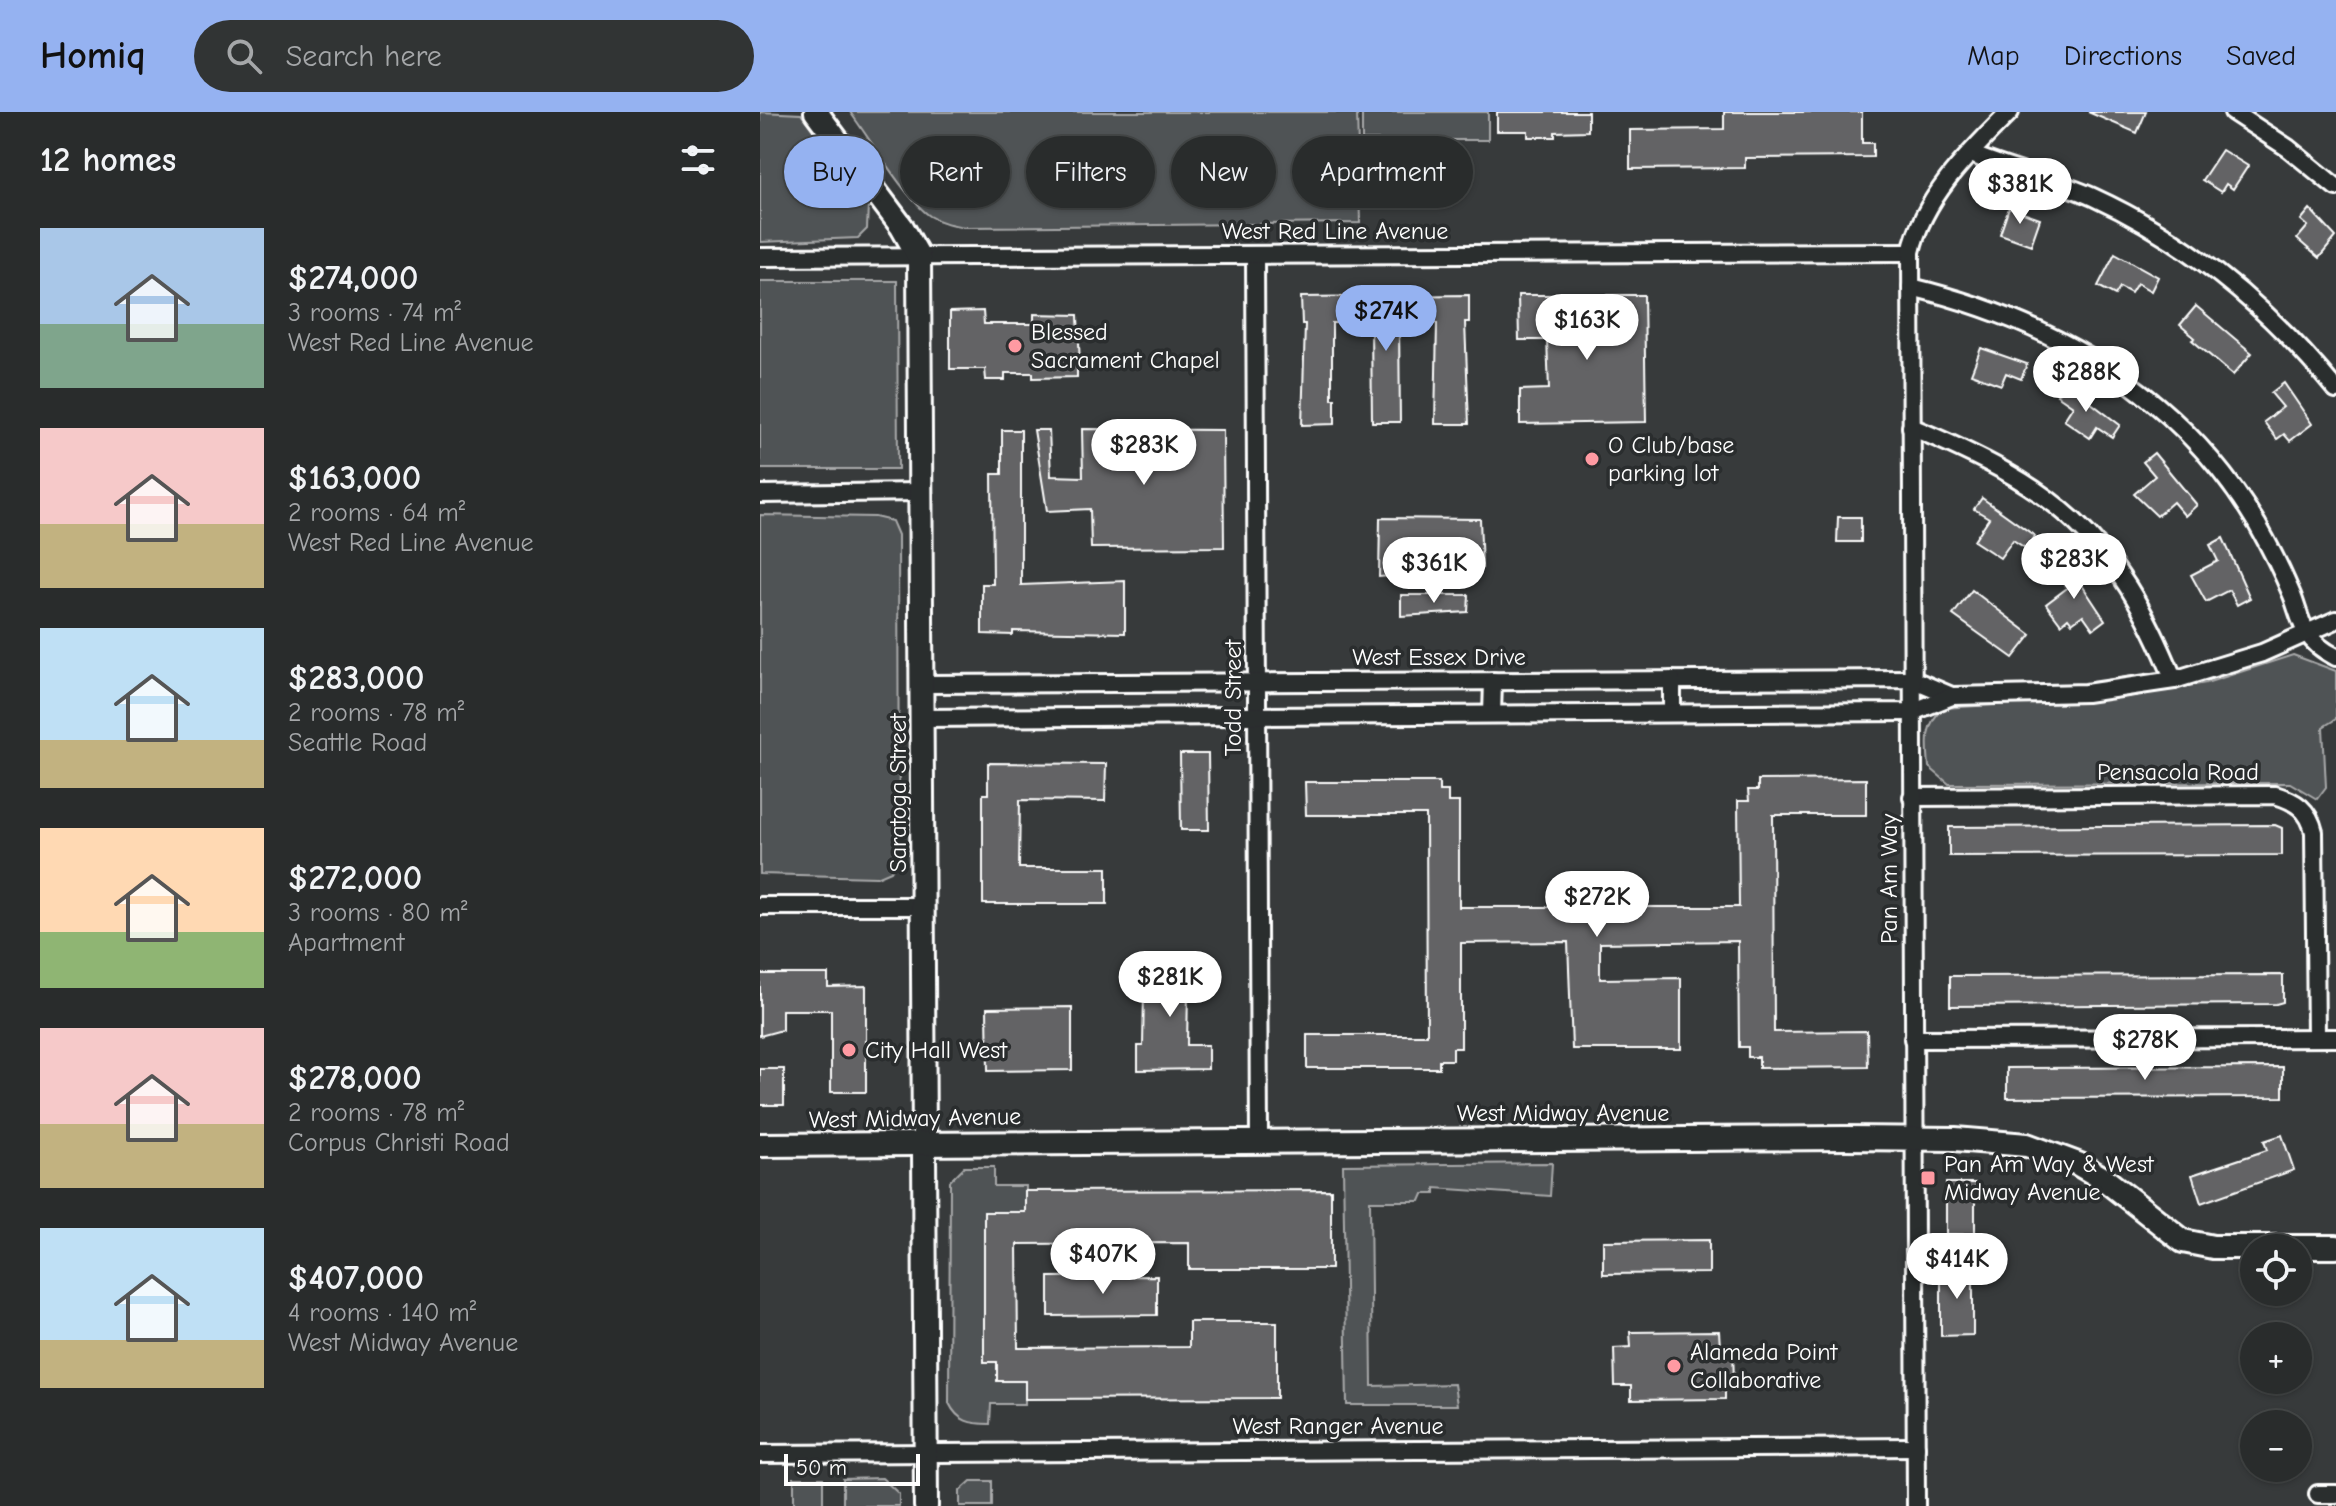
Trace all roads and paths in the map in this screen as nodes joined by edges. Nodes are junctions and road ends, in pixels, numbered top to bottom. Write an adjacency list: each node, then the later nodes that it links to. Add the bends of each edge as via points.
1 (816, 112): 9 (street, Saratoga Street)
2 (2010, 112): 4 (street, Pan Am Way)
3 (2233, 112): 5 (street)
4 (1971, 154): 6 (street, Pan Am Way, via 1918,223); 11 (street, via 2092,197 2174,242 2249,297)
5 (2336, 187)
6 (1911, 252): 7 (street, West Red Line Avenue); 10 (street, Pan Am Way)
7 (1255, 255): 9 (street, West Red Line Avenue); 22 (street, Todd Street)
8 (760, 257): 9 (street, West Red Line Avenue)
9 (919, 257): 13 (street, Saratoga Street)
10 (1911, 287): 12 (street, Pan Am Way); 16 (street, via 2016,318 2074,346 2142,392 2232,487 2276,558)
11 (2336, 390)
12 (1911, 427): 18 (street, Pan Am Way); 20 (street, via 2018,476 2082,528 2127,582)
13 (922, 492): 14 (street); 23 (street, Saratoga Street)
14 (760, 494)
15 (2336, 620): 16 (street, West Essex Drive)
16 (2308, 634): 17 (street); 20 (street, West Essex Drive)
17 (2336, 657)
18 (1912, 679): 19 (street, West Essex Drive); 24 (street, West Essex Drive); 25 (street, Pan Am Way)
19 (1672, 680): 21 (street, West Essex Drive); 26 (street)
20 (2174, 680): 24 (street, West Essex Drive, via 2086,693)
21 (1493, 681): 22 (street, West Essex Drive); 27 (street)
22 (1257, 682): 23 (street, West Essex Drive); 28 (street, Todd Street)
23 (923, 684): 29 (street, Saratoga Street)
24 (1952, 696): 25 (street, West Essex Drive)
25 (1912, 712): 26 (street, West Essex Drive); 30 (street, Pan Am Way)
26 (1672, 713): 27 (street, West Essex Drive)
27 (1492, 714): 28 (street, West Essex Drive)
28 (1257, 716): 29 (street, West Essex Drive); 37 (street, Todd Street)
29 (923, 718): 32 (street, Saratoga Street)
30 (1912, 797): 33 (street, Pensacola Road, via 2291,799 2311,819 2314,832); 35 (street, Pan Am Way)
31 (760, 906): 32 (street)
32 (924, 906): 38 (street, Saratoga Street)
33 (2316, 1038): 34 (street); 35 (street)
34 (2336, 1038)
35 (1913, 1039): 36 (street, Pan Am Way)
36 (1913, 1138): 37 (street, West Midway Avenue); 40 (street, West Midway Avenue, via 1988,1141 2048,1152 2104,1179 2168,1233 2196,1245); 41 (street, Pan Am Way)
37 (1259, 1141): 38 (street, West Midway Avenue)
38 (924, 1143): 39 (street, West Midway Avenue); 42 (street, Saratoga Street)
39 (760, 1145)
40 (2336, 1247)
41 (1916, 1447): 42 (street, West Ranger Avenue); 48 (street, Pan Am Way)
42 (926, 1452): 43 (street, West Ranger Avenue); 47 (street, Saratoga Street)
43 (760, 1454)
44 (2318, 1494): 45 (street)
45 (2336, 1494)
46 (2336, 1500): 49 (street)
47 (926, 1506)
48 (1916, 1506)
49 (2333, 1506)

